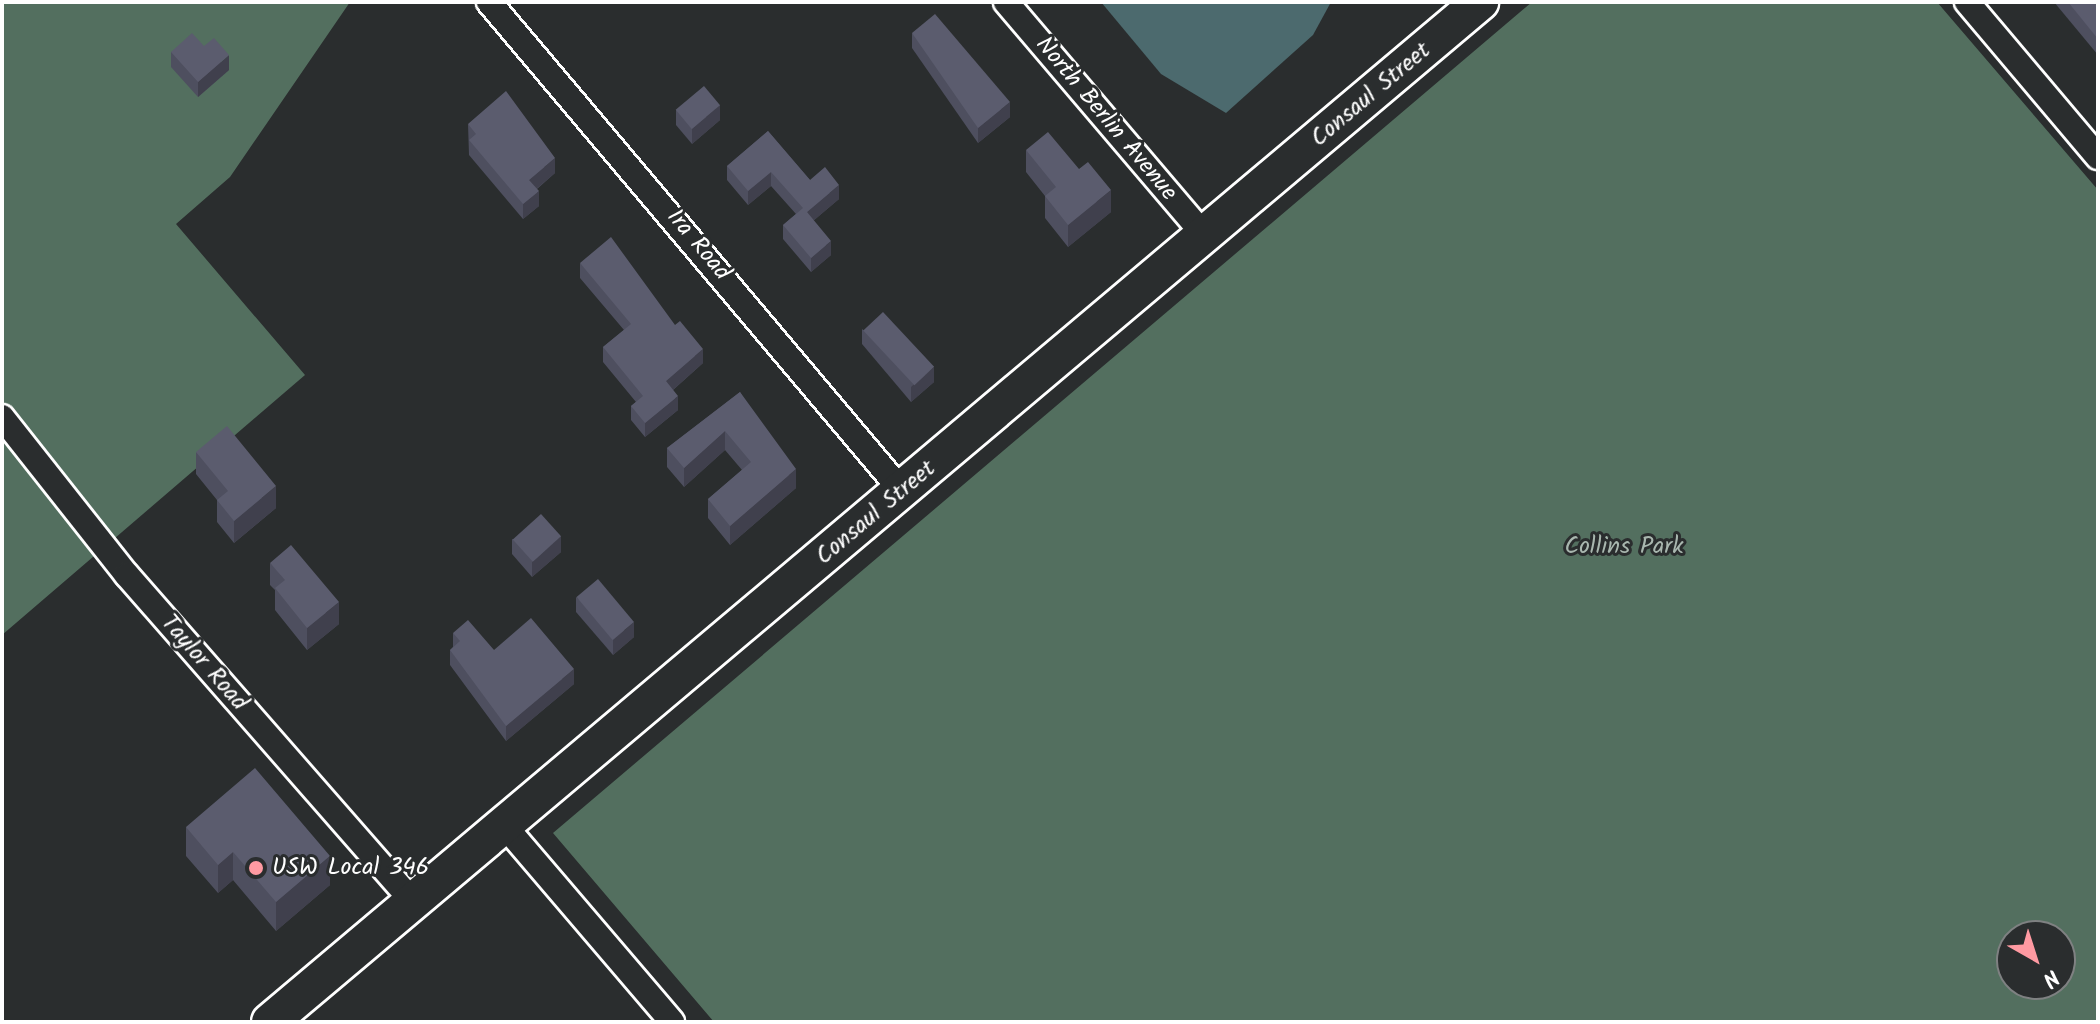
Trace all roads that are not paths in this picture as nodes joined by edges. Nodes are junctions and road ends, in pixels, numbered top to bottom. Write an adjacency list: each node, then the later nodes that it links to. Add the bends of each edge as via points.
1 (489, 2): 8 (street, Ira Road)
2 (1006, 2): 6 (street, North Berlin Avenue)
3 (1480, 2): 6 (street, Consaul Street)
4 (1967, 2): 5 (street)
5 (2098, 157)
6 (1205, 236): 8 (street, Consaul Street)
7 (2, 417): 10 (street, Taylor Road, via 127,575)
8 (902, 491): 9 (street, Consaul Street)
9 (504, 825): 10 (street, Consaul Street); 12 (street)
10 (413, 902): 11 (street, Consaul Street)
11 (270, 1022)
12 (672, 1022)

